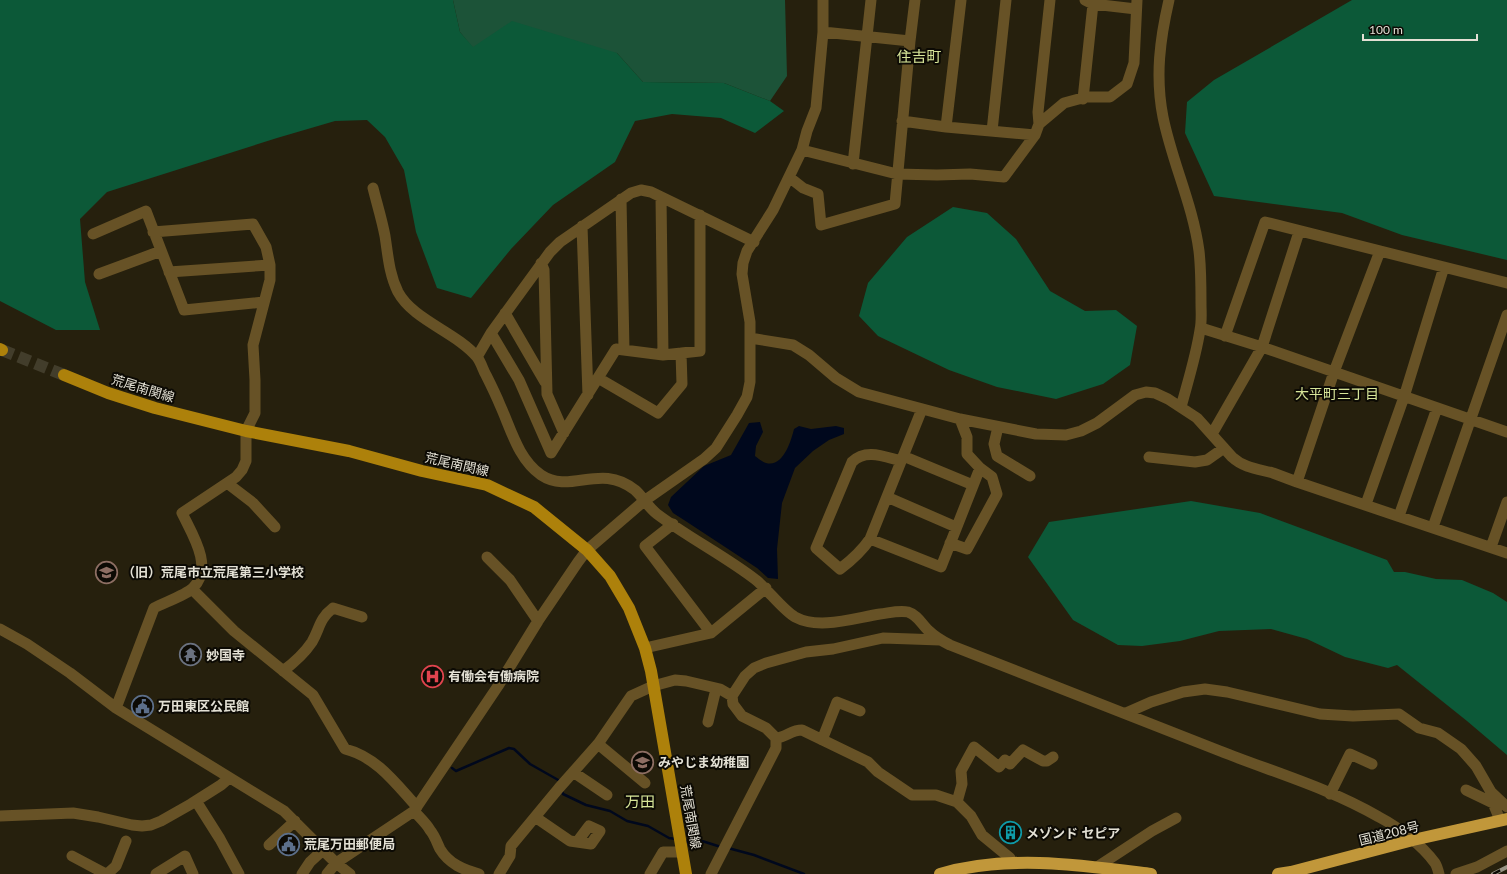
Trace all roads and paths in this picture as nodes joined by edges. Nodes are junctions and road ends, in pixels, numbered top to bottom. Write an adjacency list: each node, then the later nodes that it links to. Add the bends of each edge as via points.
1 (823, 0): 10 (street)
2 (871, 0): 11 (street)
3 (915, 0): 12 (street)
4 (962, 0): 16 (street)
5 (1006, 0): 17 (street)
6 (1050, 0): 15 (street, via 1038,112)
7 (1170, 0): 43 (street, via 1161,35 1159,93 1163,117 1188,200 1199,251)
8 (1089, 2): 9 (street); 13 (street)
9 (1136, 5): 13 (street, via 1134,63 1127,84 1110,96)
10 (823, 32): 11 (street); 19 (street, via 816,108)
11 (867, 36): 12 (street); 20 (street)
12 (910, 41): 14 (street)
13 (1082, 99): 15 (street, via 1064,102)
14 (902, 121): 16 (street); 21 (street)
15 (1039, 124): 18 (street)
16 (946, 126): 17 (street)
17 (992, 131): 18 (street)
18 (1035, 135): 21 (street, via 1004,177 970,174)
19 (802, 150): 20 (street); 22 (street)
20 (853, 164): 21 (street)
21 (897, 174): 22 (street, via 895,204 821,225 818,194 803,188)
22 (789, 177): 31 (street)
23 (373, 188): 51 (street, via 381,216 390,272 399,293 408,305 434,325 453,335)
24 (661, 197): 25 (street, via 641,190 631,192); 26 (street); 50 (street)
25 (621, 199): 27 (street); 48 (street)
26 (700, 215): 31 (street); 49 (street, via 700,351)
27 (582, 226): 34 (street, via 560,242); 56 (street)
28 (153, 232): 30 (street, via 146,211); 32 (street); 35 (street, via 253,224 266,247)
29 (1299, 232): 33 (street); 45 (street, via 1265,222); 47 (street)
30 (93, 234)
31 (754, 242): 46 (street, via 747,252 742,274)
32 (161, 250): 37 (street); 38 (street)
33 (1380, 251): 36 (street); 52 (street)
34 (541, 263): 41 (street); 55 (street, via 544,270)
35 (270, 265): 37 (street); 40 (street, via 270,280)
36 (1444, 267): 39 (street); 57 (street)
37 (169, 272): 40 (street, via 184,310)
38 (99, 274)
39 (1507, 283)
40 (264, 302): 64 (street, via 253,345 255,413)
41 (505, 313): 44 (street); 55 (street)
42 (1507, 314): 62 (street)
43 (1201, 328): 45 (street); 58 (street)
44 (491, 333): 51 (street); 66 (street, via 519,380 551,453)
45 (1225, 336): 47 (street)
46 (750, 338): 60 (street, via 794,345 836,378 859,392); 77 (street, via 750,382 747,397 716,448)
47 (1262, 347): 52 (street); 67 (street)
48 (624, 350): 50 (street); 54 (street, via 616,350)
49 (681, 353): 50 (street); 54 (street, via 682,384 658,414)
50 (663, 355)
51 (477, 358): 77 (street, via 513,437 528,463 538,473 548,479 564,483 607,478 622,482 636,490)
52 (1334, 372): 57 (street); 73 (street)
53 (64, 375): 64 (main road, 荒尾南関線, via 155,408)
54 (598, 378): 56 (street)
55 (546, 385): 66 (street, via 547,394)
56 (588, 395): 66 (street)
57 (1404, 397): 59 (street); 79 (street)
58 (1181, 406): 63 (street, via 1155,393 1146,392 1136,395 1097,424 1066,435 1036,434); 67 (street)
59 (1436, 408): 62 (street); 80 (street)
60 (922, 409): 61 (street); 70 (street)
61 (960, 419): 63 (street); 71 (street, via 967,437 967,454)
62 (1472, 419): 65 (street); 83 (street)
63 (998, 427): 72 (street, via 994,444 997,456)
64 (246, 430): 74 (street, via 246,461 242,470); 88 (main road, 荒尾南関線, via 349,451 422,471 487,484 534,507)
65 (1507, 432)
66 (564, 433)
67 (1212, 434): 68 (street)
68 (1224, 448): 69 (street, via 1207,460 1195,462); 73 (street, via 1248,468)
69 (1149, 457)
70 (902, 458): 75 (street); 76 (street); 85 (street, via 863,454 852,462 816,548 840,570 862,551)
71 (980, 468): 75 (street); 86 (street, via 992,477 997,494 967,549)
72 (1030, 476)
73 (1297, 482): 79 (street)
74 (227, 483): 84 (street, via 253,503); 92 (street, via 182,513 199,550 202,564 199,579)
75 (973, 485): 82 (street)
76 (887, 497): 82 (street); 85 (street)
77 (644, 501): 81 (street, via 655,513); 88 (street)
78 (1507, 502): 87 (street)
79 (1366, 504): 80 (street)
80 (1400, 516): 83 (street)
81 (673, 524): 91 (street, via 742,569); 96 (street, via 645,546)
82 (956, 527): 86 (street)
83 (1433, 527): 87 (street)
84 (276, 528)
85 (870, 539): 86 (street, via 941,567)
86 (950, 543)
87 (1491, 547): 89 (street)
88 (587, 550): 94 (street); 98 (main road, 荒尾南関線, via 618,589)
89 (1507, 553)
90 (487, 557): 94 (street, via 510,580)
91 (766, 588): 96 (street); 97 (street, via 794,616 809,622 821,624 896,611 909,612)
92 (192, 589): 99 (street, via 234,631); 103 (street, via 154,608)
93 (362, 617): 99 (street, via 333,608 325,614 301,657)
94 (538, 621): 121 (street, via 498,686)
95 (0, 629): 103 (street, via 27,644)
96 (711, 633): 98 (street)
97 (940, 640): 102 (street, via 883,638 780,659 754,668 745,676); 105 (street)
98 (646, 648): 100 (main road, 荒尾南関線)
99 (283, 671): 121 (street, via 313,695 345,749 358,752 384,771)
100 (653, 686): 101 (street, via 675,680); 109 (street, via 632,696); 133 (main road, 荒尾南関線)
101 (716, 689): 102 (street); 106 (street)
102 (732, 696): 107 (street, via 733,704 742,716 766,728)
103 (116, 708): 113 (street)
104 (860, 711): 108 (street, via 837,702)
105 (1126, 713): 116 (street); 120 (street, via 1183,692 1205,689 1320,714 1399,714 1419,728 1438,733 1461,749 1476,766 1491,792)
106 (708, 722)
107 (776, 738): 108 (street, via 782,738 795,730 802,730); 149 (street, via 776,748)
108 (822, 740): 119 (street, via 868,762 912,795 936,795)
109 (598, 744): 112 (street); 114 (street)
110 (1053, 757): 119 (street, via 1047,762 1042,761 1023,750 1010,764 1005,760 999,767 974,747 961,771 962,784)
111 (1372, 764): 116 (street, via 1350,754)
112 (573, 772): 117 (street); 123 (street)
113 (229, 778): 118 (street); 125 (street, via 275,805)
114 (645, 783)
115 (1466, 790): 126 (street, via 1493,803)
116 (1330, 794): 127 (street, via 1381,818)
117 (607, 795)
118 (196, 801): 122 (street, via 161,821 142,826 73,813); 141 (street)
119 (958, 802): 136 (street, via 982,834 1010,858)
120 (1507, 807)
121 (415, 809): 135 (street); 145 (street, via 447,858 466,871)
122 (0, 816)
123 (535, 817): 129 (street); 146 (street, via 511,846 510,856)
124 (1176, 818): 137 (street)
125 (295, 821): 130 (street); 131 (street)
126 (1505, 821): 127 (highway, 国道208号)
127 (1413, 840): 152 (highway, 国道208号); 153 (street, via 1435,863)
128 (126, 841): 138 (street, via 116,866)
129 (577, 842)
130 (269, 845)
131 (323, 850): 135 (street); 142 (street)
132 (1507, 851): 154 (street, via 1477,867)
133 (682, 852): 147 (street, via 663,852); 148 (main road, 荒尾南関線)
134 (72, 856): 138 (street)
135 (336, 863): 143 (street); 144 (street)
136 (1011, 863): 137 (highway, via 1040,862); 150 (highway)
137 (1097, 867): 151 (highway)
138 (106, 874)
139 (156, 874): 140 (street, via 184,856)
140 (193, 874)
141 (239, 874)
142 (302, 874)
143 (327, 874)
144 (350, 874)
145 (479, 874)
146 (499, 874)
147 (650, 874)
148 (686, 874)
149 (711, 874)
150 (940, 874)
151 (1151, 874)
152 (1278, 874)
153 (1439, 874)
154 (1456, 874)

